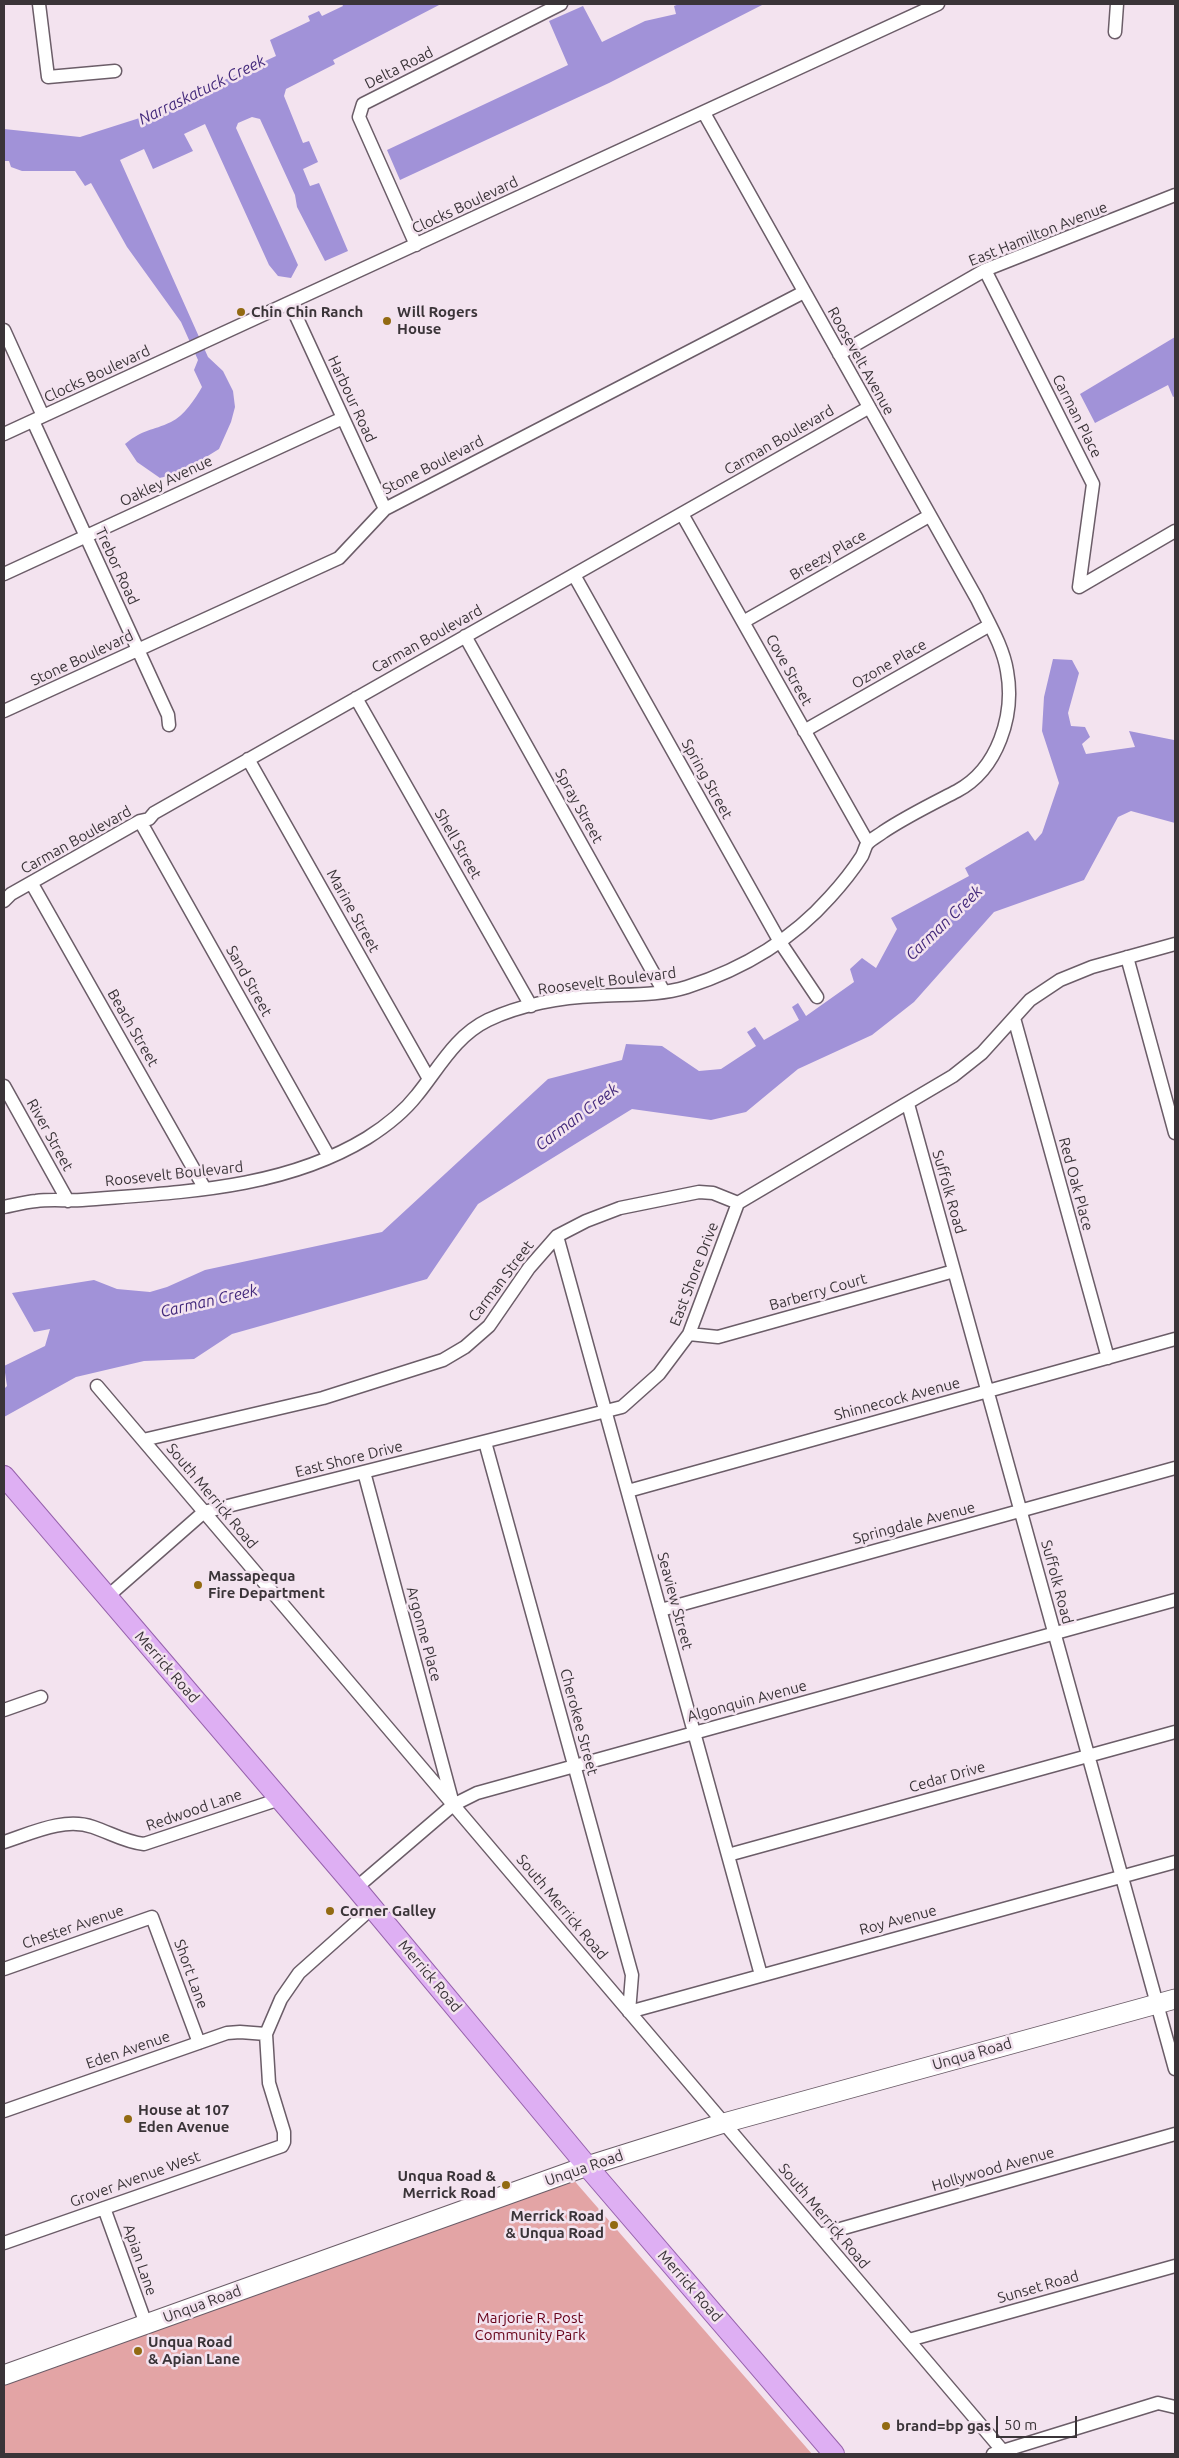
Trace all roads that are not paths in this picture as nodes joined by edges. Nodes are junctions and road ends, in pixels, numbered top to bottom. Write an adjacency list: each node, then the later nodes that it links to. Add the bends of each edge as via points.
1 (39, 4): 6 (street, via 48,77)
2 (561, 4): 9 (street, Delta Road, via 363,104 359,117)
3 (938, 4): 7 (street, Clocks Boulevard)
4 (1117, 4): 5 (street)
5 (1115, 32)
6 (115, 71)
7 (704, 113): 9 (street, Clocks Boulevard); 11 (street, Roosevelt Avenue)
8 (1175, 195): 10 (street, East Hamilton Avenue)
9 (416, 245): 12 (street, Clocks Boulevard)
10 (985, 270): 14 (street, East Hamilton Avenue); 22 (street, Carman Place, via 1092,484 1079,587)
11 (804, 292): 14 (street, Roosevelt Avenue); 19 (street, Stone Boulevard)
12 (290, 303): 16 (street, Clocks Boulevard); 17 (street, Harbour Road)
13 (4, 330): 16 (street, Trebor Road)
14 (838, 354): 15 (street, Roosevelt Avenue)
15 (868, 408): 20 (street, Carman Boulevard); 21 (street, Roosevelt Avenue)
16 (38, 418): 18 (street, Clocks Boulevard); 23 (street, Trebor Road)
17 (343, 418): 19 (street, Harbour Road); 23 (street, Oakley Avenue)
18 (4, 434)
19 (385, 509): 29 (street, Stone Boulevard, via 339,558)
20 (682, 514): 25 (street, Carman Boulevard); 26 (street, Cove Street)
21 (930, 516): 26 (street, Breezy Place); 27 (street, Roosevelt Avenue)
22 (1175, 531)
23 (86, 537): 24 (street, Oakley Avenue); 29 (street, Trebor Road)
24 (4, 574)
25 (574, 575): 28 (street, Carman Boulevard); 39 (street, Spring Street)
26 (743, 622): 33 (street, Cove Street)
27 (990, 625): 33 (street, Ozone Place); 36 (street, Roosevelt Boulevard, via 1004,658 1009,697 1005,728 989,762 961,789 918,809)
28 (465, 636): 30 (street, Carman Boulevard); 42 (street, Spray Street)
29 (137, 650): 31 (street, Stone Boulevard); 32 (street, Trebor Road, via 168,715)
30 (356, 698): 34 (street, Carman Boulevard); 44 (street, Shell Street)
31 (4, 711)
32 (169, 725)
33 (804, 731): 36 (street, Cove Street)
34 (248, 759): 35 (street, Carman Boulevard); 46 (street, Marine Street)
35 (140, 821): 37 (street, Carman Boulevard); 50 (street, Sand Street)
36 (868, 843): 39 (street, Roosevelt Boulevard, via 862,856 830,896)
37 (32, 884): 38 (street, Carman Boulevard); 51 (street, Beach Street)
38 (4, 901)
39 (780, 942): 42 (street, Roosevelt Boulevard, via 729,972); 43 (street, Spring Street)
40 (1175, 944): 41 (street)
41 (1127, 957): 45 (street, via 1060,980 1030,1000); 49 (street)
42 (664, 992): 44 (street, Roosevelt Boulevard, via 592,996)
43 (817, 997)
44 (531, 1006): 46 (street, Roosevelt Boulevard, via 488,1020 466,1034 444,1056)
45 (1014, 1018): 48 (street, via 973,1061); 59 (street, Red Oak Place)
46 (429, 1079): 50 (street, Roosevelt Boulevard, via 399,1116 369,1137)
47 (4, 1086): 52 (street, River Street)
48 (908, 1104): 53 (street); 56 (street, Suffolk Road)
49 (1175, 1133)
50 (330, 1157): 51 (street, Roosevelt Boulevard, via 277,1175)
51 (205, 1190): 52 (street, Roosevelt Boulevard)
52 (68, 1201): 54 (street, Roosevelt Boulevard, via 37,1201)
53 (738, 1203): 55 (street, Carman Street, via 713,1193 699,1192 620,1208); 57 (street, East Shore Drive)
54 (4, 1207)
55 (557, 1236): 62 (street, Seaview Street); 63 (street, Carman Street, via 529,1268 489,1326 465,1347 443,1360 323,1398)
56 (954, 1271): 57 (street, Barberry Court, via 718,1337); 61 (street, Suffolk Road)
57 (689, 1334): 62 (street, East Shore Drive, via 659,1374 622,1407)
58 (1175, 1339): 59 (street, Shinnecock Avenue)
59 (1108, 1358): 61 (street, Shinnecock Avenue)
60 (97, 1386): 63 (street, South Merrick Road)
61 (988, 1391): 68 (street, Shinnecock Avenue); 69 (street, Suffolk Road)
62 (606, 1412): 64 (street, East Shore Drive); 68 (street, Seaview Street)
63 (143, 1440): 70 (street, South Merrick Road)
64 (485, 1442): 66 (street, East Shore Drive); 80 (street, Cherokee Street)
65 (1175, 1468): 69 (street, Springdale Avenue)
66 (364, 1472): 70 (street, East Shore Drive); 82 (street, Argonne Place)
67 (4, 1476): 71 (main road, Merrick Road)
68 (628, 1491): 73 (street, Seaview Street)
69 (1021, 1511): 73 (street, Springdale Avenue); 74 (street, Suffolk Road)
70 (204, 1512): 71 (street, East Shore Drive); 82 (street, South Merrick Road)
71 (107, 1597): 81 (main road, Merrick Road)
72 (1175, 1600): 74 (street, Algonquin Avenue)
73 (661, 1610): 77 (street, Seaview Street)
74 (1054, 1633): 77 (street, Algonquin Avenue); 79 (street, Suffolk Road)
75 (41, 1697): 76 (street)
76 (4, 1710)
77 (695, 1732): 80 (street, Algonquin Avenue); 84 (street, Seaview Street)
78 (1175, 1732): 79 (street, Cedar Drive)
79 (1089, 1756): 84 (street, Cedar Drive); 86 (street, Suffolk Road)
80 (574, 1766): 82 (street, Algonquin Avenue, via 477,1793); 94 (street, Cherokee Street, via 632,1975)
81 (280, 1799): 83 (street, Redwood Lane, via 144,1844 128,1842 92,1826 70,1823); 87 (main road, Merrick Road)
82 (453, 1805): 87 (street, Algonquin Avenue); 94 (street, South Merrick Road)
83 (4, 1842)
84 (728, 1855): 91 (street, Seaview Street)
85 (1175, 1862): 86 (street, Roy Avenue)
86 (1122, 1876): 91 (street, Roy Avenue); 93 (street, Suffolk Road)
87 (356, 1888): 88 (main road, Merrick Road)
88 (373, 1907): 95 (street, via 299,1973 281,1999); 101 (main road, Merrick Road)
89 (152, 1917): 90 (street, Chester Avenue); 96 (street, Short Lane)
90 (4, 1969)
91 (761, 1975): 94 (street, Roy Avenue)
92 (1175, 1999): 93 (street, Unqua Road)
93 (1157, 2003): 97 (street, Suffolk Road); 99 (street, Unqua Road)
94 (629, 2012): 99 (street, South Merrick Road)
95 (266, 2034): 96 (street, Eden Avenue, via 227,2033); 102 (street, Grover Avenue West, via 269,2083 284,2142 277,2148)
96 (199, 2043): 98 (street, Eden Avenue)
97 (1175, 2069)
98 (4, 2111)
99 (724, 2123): 101 (street, Unqua Road); 103 (street, South Merrick Road)
100 (1175, 2134): 103 (street, Hollywood Avenue)
101 (587, 2166): 106 (street, Unqua Road); 113 (main road, Merrick Road)
102 (104, 2208): 104 (street, Grover Avenue West); 106 (street, Apian Lane)
103 (819, 2235): 107 (street, South Merrick Road)
104 (4, 2243)
105 (1175, 2266): 107 (street, Sunset Road)
106 (146, 2324): 108 (street, Unqua Road)
107 (909, 2340): 112 (street, South Merrick Road)
108 (4, 2375)
109 (1175, 2398): 110 (street)
110 (1158, 2403): 111 (street); 112 (street)
111 (1175, 2407)
112 (998, 2452)
113 (834, 2454)

